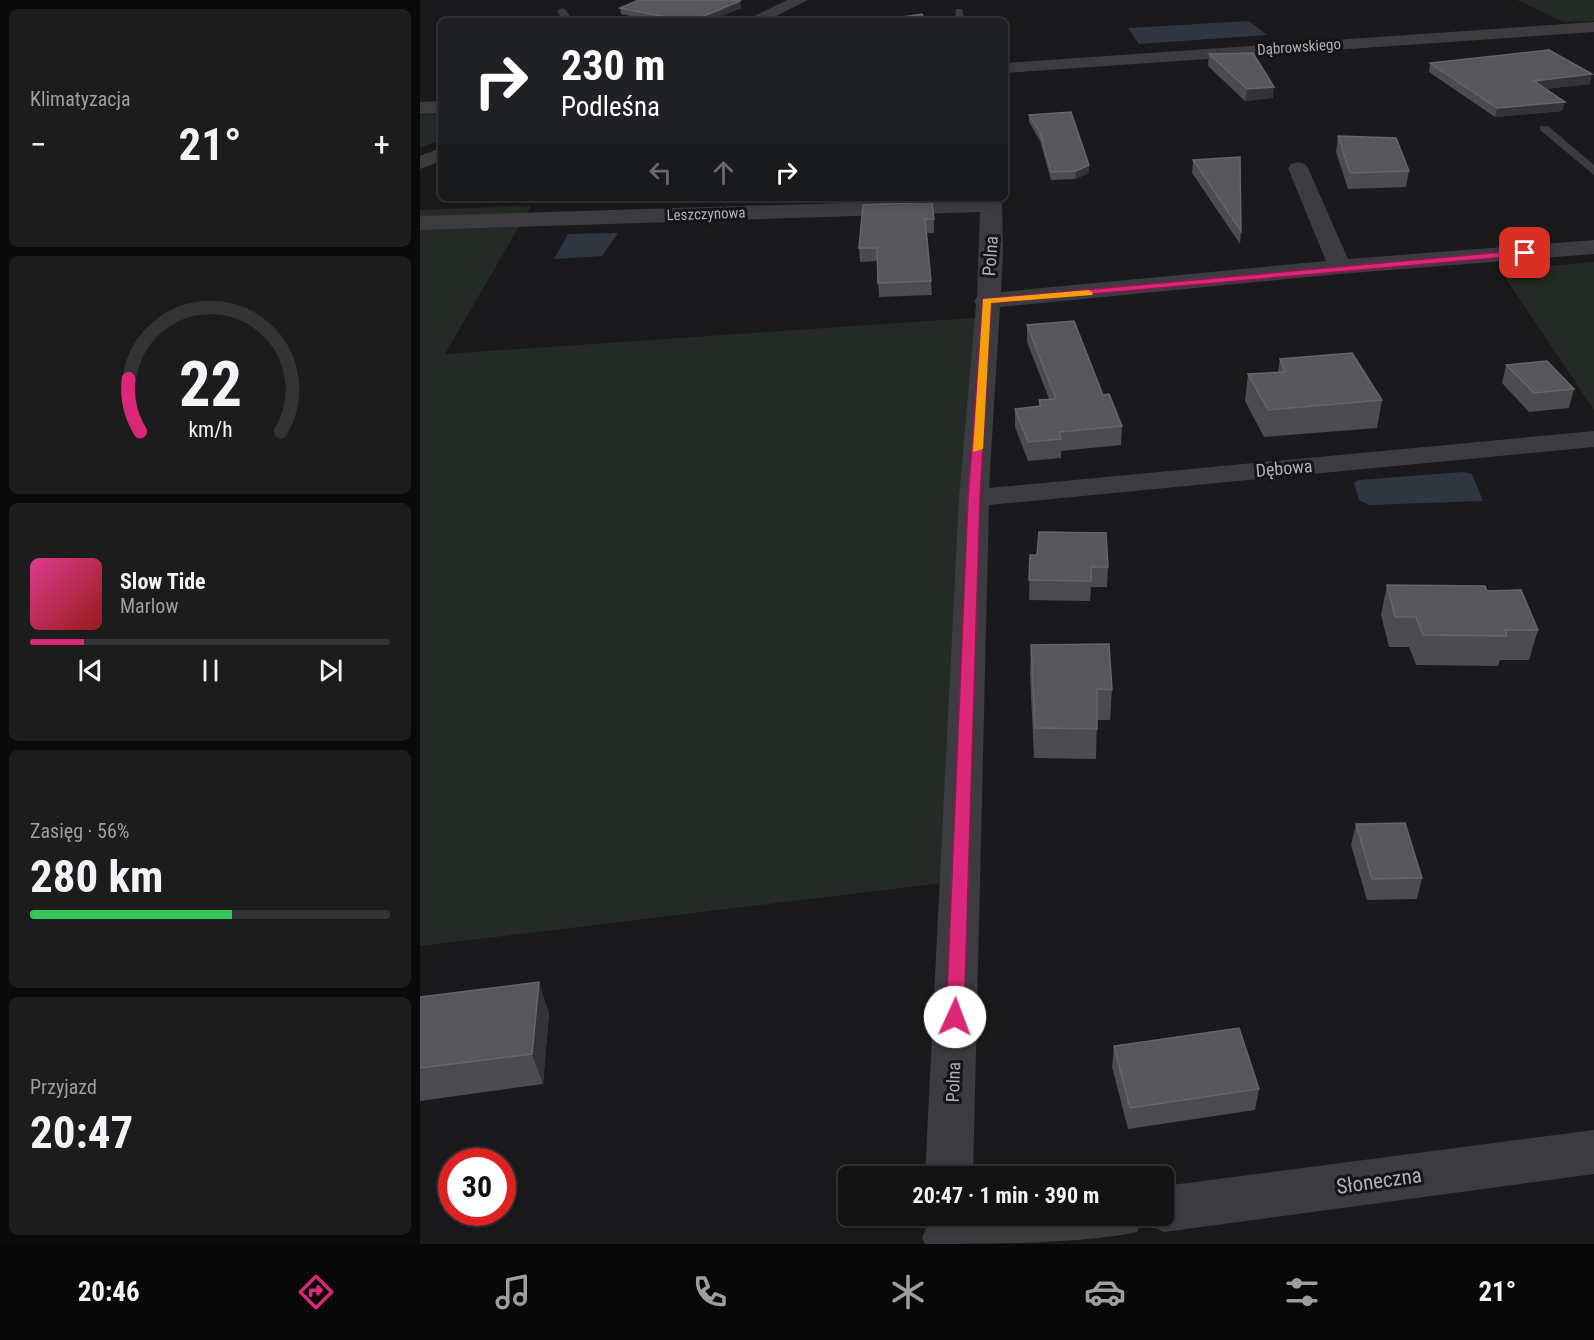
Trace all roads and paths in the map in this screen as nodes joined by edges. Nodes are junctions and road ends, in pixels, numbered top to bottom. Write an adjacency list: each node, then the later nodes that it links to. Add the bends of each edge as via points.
1 (800, 0): 4 (street)
2 (562, 11): 3 (lane)
3 (566, 18)
4 (759, 18)
5 (1594, 27): 6 (street, Dąbrowskiego)
6 (1008, 68)
7 (438, 107): 8 (street)
8 (420, 108)
9 (1544, 128): 13 (lane)
10 (438, 155): 11 (street)
11 (420, 163)
12 (1298, 168): 17 (street)
13 (1594, 171)
14 (992, 202): 15 (street, Leszczynowa); 18 (street, Polna, via 992,253)
15 (420, 223)
16 (1594, 247): 17 (street)
17 (1341, 267): 18 (street)
18 (986, 301): 20 (street, Polna)
19 (1594, 439): 20 (street, Dębowa)
20 (974, 498): 22 (street, Polna)
21 (1594, 1152): 23 (street, Słoneczna)
22 (949, 1166)
23 (1174, 1208)
24 (1008, 1226): 25 (street)
25 (947, 1232)

